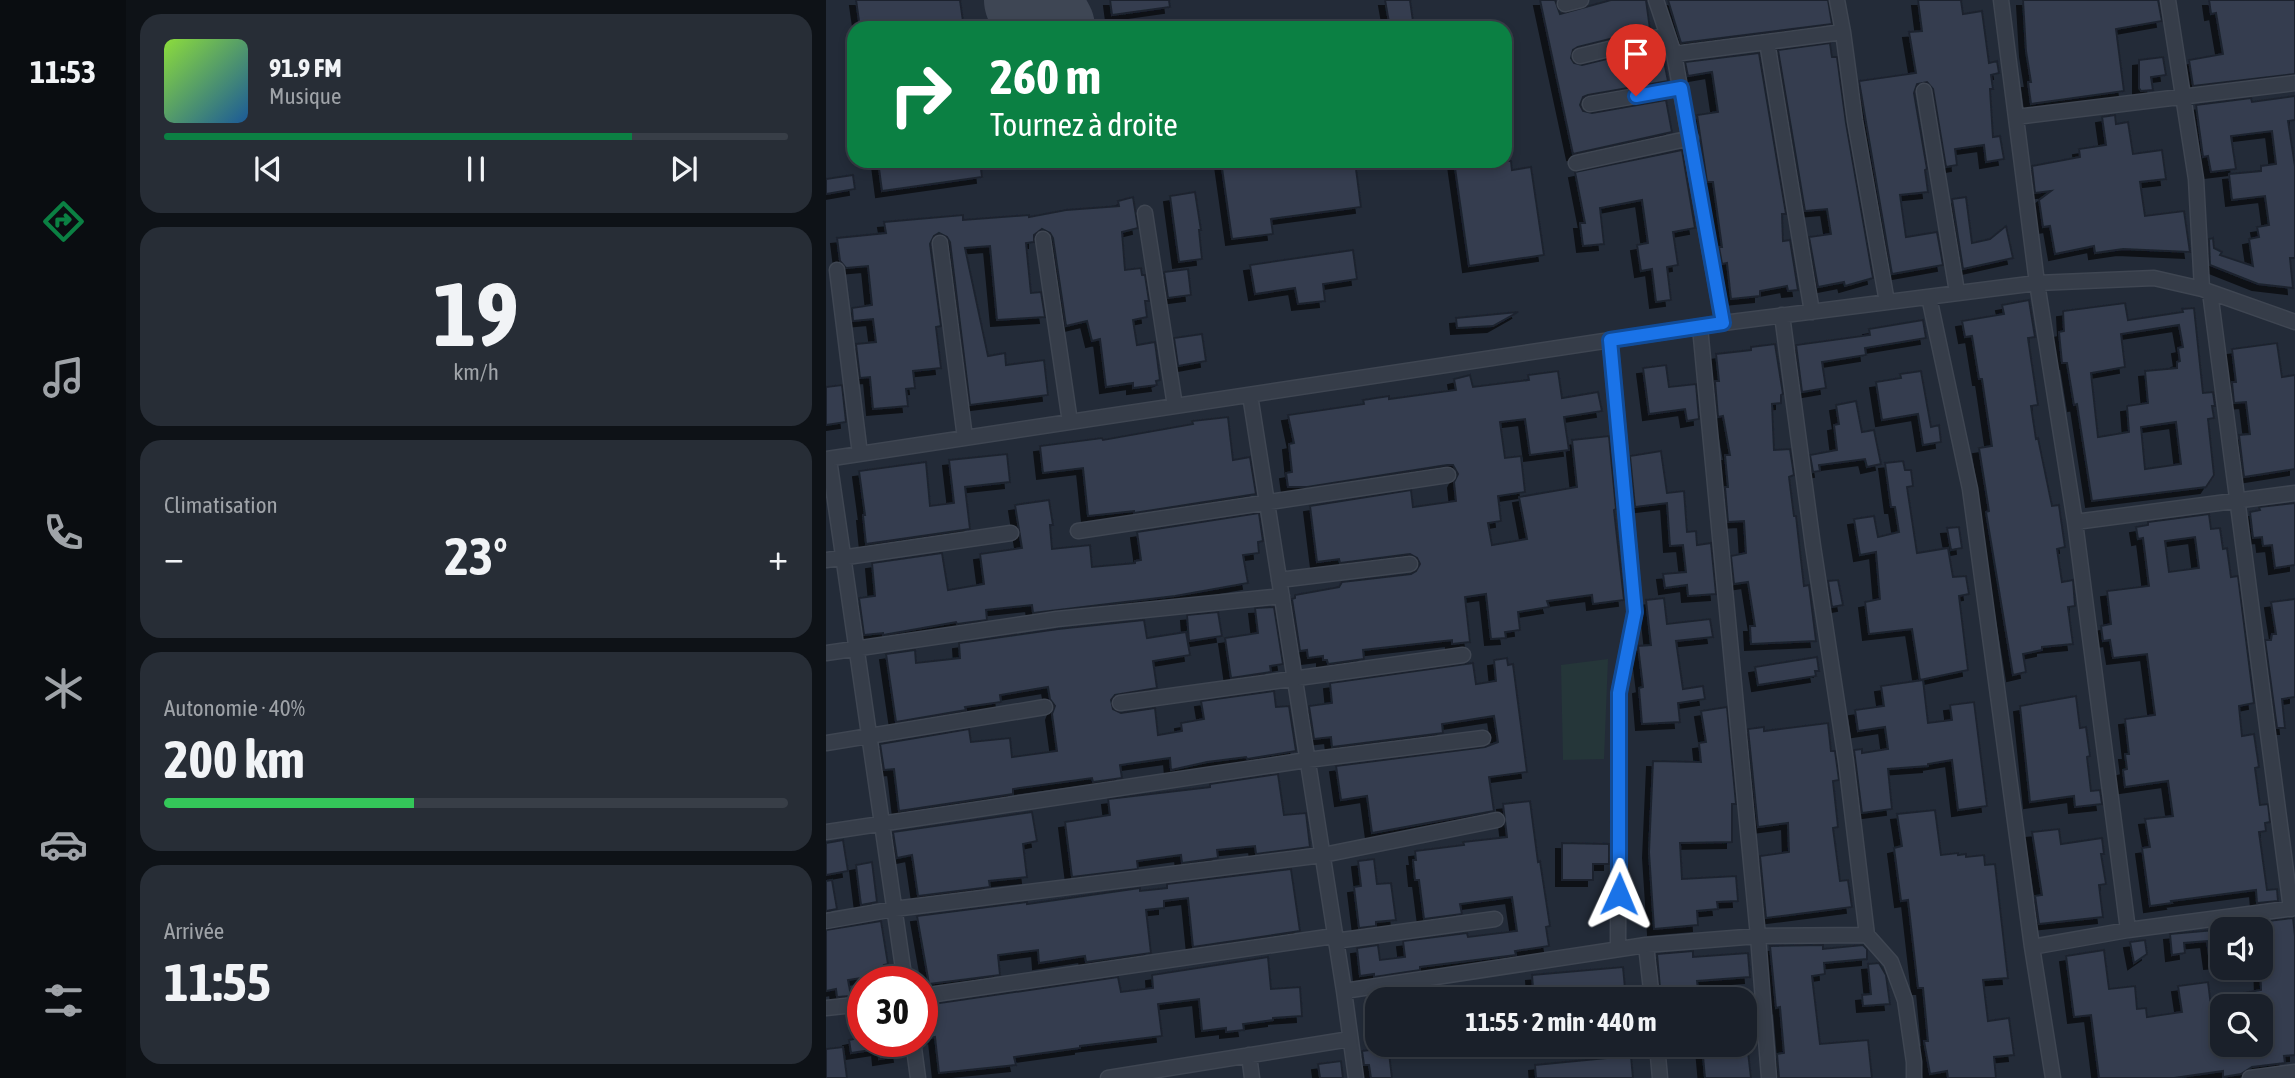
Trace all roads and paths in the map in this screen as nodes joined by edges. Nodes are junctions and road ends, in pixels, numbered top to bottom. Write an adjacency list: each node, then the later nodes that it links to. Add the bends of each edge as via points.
1 (1581, 0): 6 (street)
2 (1656, 0): 8 (street)
3 (1837, 0): 7 (street)
4 (2001, 0): 17 (street)
5 (2168, 0): 15 (street)
6 (1565, 4)
7 (1843, 32): 9 (street); 28 (street)
8 (1667, 35): 10 (street); 11 (street)
9 (1767, 42): 10 (street); 29 (street)
10 (1674, 54): 13 (street)
11 (1580, 56)
12 (2295, 83): 15 (street)
13 (1681, 88): 16 (street); 18 (street)
14 (1924, 91): 26 (street)
15 (2182, 95): 17 (street); 25 (street, via 2196,179)
16 (1590, 104)
17 (2016, 117): 24 (street)
18 (1690, 138): 19 (street); 32 (street)
19 (1576, 163)
20 (1145, 213): 36 (street)
21 (1043, 239): 37 (street)
22 (940, 243): 38 (street)
23 (837, 270): 39 (street)
24 (2037, 283): 25 (street, via 2154,278); 26 (street); 45 (street)
25 (2206, 291): 31 (street); 43 (street)
26 (1957, 292): 27 (street)
27 (1929, 297): 28 (street); 76 (street, via 1970,489)
28 (1887, 303): 29 (street)
29 (1812, 312): 30 (street)
30 (1782, 315): 32 (street); 72 (street)
31 (2295, 322)
32 (1723, 323): 33 (street)
33 (1700, 327): 34 (street); 73 (street)
34 (1610, 340): 35 (street); 77 (street, via 1635,612 1619,693)
35 (1250, 395): 36 (street); 44 (street)
36 (1175, 406): 37 (street)
37 (1070, 422): 38 (street)
38 (965, 438): 39 (street)
39 (860, 454): 40 (street)
40 (828, 459): 48 (street)
41 (1448, 475): 44 (street)
42 (2295, 493): 43 (street)
43 (2237, 500): 45 (street); 68 (street)
44 (1267, 503): 46 (street); 51 (street)
45 (2075, 522): 71 (street)
46 (1078, 531)
47 (1011, 533): 48 (street)
48 (844, 558): 49 (street); 53 (street)
49 (826, 561)
50 (1410, 564): 51 (street)
51 (1279, 580): 52 (street)
52 (1282, 596): 53 (street, via 1058,619); 56 (street)
53 (858, 648): 54 (street); 59 (street)
54 (826, 653)
55 (1463, 654): 56 (street)
56 (1295, 680): 57 (street); 62 (street)
57 (1120, 703)
58 (1045, 706): 59 (street)
59 (870, 736): 61 (street); 64 (street)
60 (1483, 738): 62 (street)
61 (826, 743)
62 (1307, 760): 64 (street); 66 (street)
63 (1497, 820): 66 (street)
64 (882, 822): 65 (street); 67 (street)
65 (826, 832)
66 (1322, 855): 67 (street); 74 (street)
67 (894, 909): 70 (street); 78 (street)
68 (2293, 909): 71 (street)
69 (1495, 919): 74 (street)
70 (826, 921)
71 (2128, 930): 76 (street)
72 (1867, 935): 73 (street); 96 (street, via 1892,962 1905,1000)
73 (1758, 936): 75 (street); 95 (street)
74 (1335, 939): 80 (street); 81 (street)
75 (1646, 944): 77 (street); 79 (street)
76 (2032, 947): 97 (street)
77 (1618, 948): 80 (street)
78 (903, 966)
79 (1651, 987)
80 (1345, 991): 84 (street)
81 (938, 994)
82 (847, 1006): 83 (street)
83 (826, 1008)
84 (1350, 1039): 85 (street); 93 (street)
85 (1249, 1055): 89 (street); 92 (street)
86 (915, 1057): 90 (street)
87 (1658, 1057): 94 (street)
88 (2292, 1074): 98 (street)
89 (1147, 1075): 91 (street)
90 (918, 1078)
91 (1108, 1078)
92 (1252, 1078)
93 (1356, 1078)
94 (1660, 1078)
95 (1769, 1078)
96 (1914, 1078)
97 (2053, 1078)
98 (2250, 1078)

